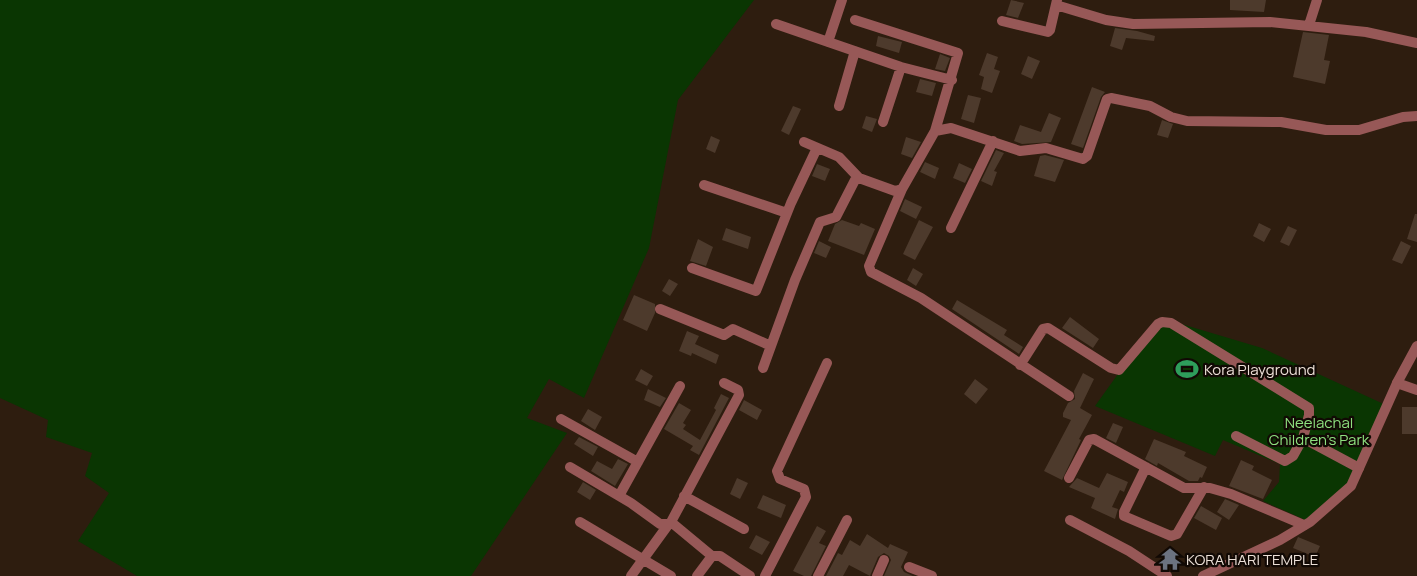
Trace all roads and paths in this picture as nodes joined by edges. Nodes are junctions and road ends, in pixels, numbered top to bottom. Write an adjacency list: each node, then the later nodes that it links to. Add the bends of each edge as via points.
1 (842, 0): 8 (street)
2 (1317, 0): 7 (street)
3 (1057, 3): 5 (street, via 1048,32); 7 (street, via 1106,20 1133,24 1244,22)
4 (855, 20): 12 (street, via 956,51 959,56)
5 (1002, 21)
6 (776, 24): 8 (street)
7 (1310, 25): 9 (street)
8 (828, 42): 10 (street)
9 (1417, 43)
10 (855, 51): 11 (street); 13 (street)
11 (901, 67): 12 (street); 15 (street)
12 (952, 80): 16 (street)
13 (839, 106)
14 (1417, 116): 18 (street, via 1403,116 1359,130 1326,130 1281,122 1188,121 1171,117 1150,106 1111,98 1107,99 1084,159 1046,148 1023,152)
15 (883, 122)
16 (935, 131): 18 (street, via 951,128); 22 (street)
17 (804, 142): 19 (street)
18 (993, 142): 24 (street)
19 (817, 148): 20 (street, via 845,161); 23 (street)
20 (859, 178): 22 (street, via 895,192); 27 (street, via 852,184 836,217 820,222)
21 (704, 185): 23 (street)
22 (902, 190): 30 (street, via 869,269 921,298)
23 (787, 213): 25 (street, via 756,291)
24 (951, 228)
25 (692, 268)
26 (660, 309): 27 (street, via 724,335 733,329)
27 (771, 346): 31 (street)
28 (1417, 346): 32 (street)
29 (827, 363): 62 (street, via 777,471 780,479 804,489 806,497)
30 (1020, 365): 36 (street); 39 (street, via 1042,329 1048,328 1119,370 1158,324 1171,323 1309,408)
31 (763, 368)
32 (1397, 382): 35 (street); 43 (street)
33 (724, 383): 47 (street, via 738,390 739,395)
34 (680, 386): 40 (street)
35 (1417, 390)
36 (1069, 396)
37 (561, 419): 40 (street)
38 (1236, 436): 39 (street, via 1285,461 1293,456)
39 (1303, 438): 43 (street)
40 (638, 462): 46 (street)
41 (570, 466): 46 (street)
42 (1146, 467): 44 (street, via 1091,439); 45 (street, via 1184,488); 45 (street, via 1124,516 1171,536 1178,534)
43 (1359, 468): 52 (street, via 1351,486)
44 (1069, 478)
45 (1204, 487): 52 (street, via 1231,494)
46 (619, 496): 51 (street, via 660,524)
47 (684, 496): 51 (street); 53 (street)
48 (847, 520): 63 (street)
49 (1070, 520): 66 (street)
50 (580, 522): 55 (street)
51 (670, 524): 54 (street); 55 (street)
52 (1304, 525): 67 (street, via 1280,540)
53 (744, 529)
54 (712, 556): 60 (street); 61 (street, via 720,556)
55 (643, 559): 58 (street); 59 (street)
56 (884, 560): 64 (street)
57 (909, 566): 65 (street)
58 (631, 576)
59 (671, 576)
60 (697, 576)
61 (750, 576)
62 (765, 576)
63 (818, 576)
64 (878, 576)
65 (932, 576)
66 (1167, 576)
67 (1202, 576)

